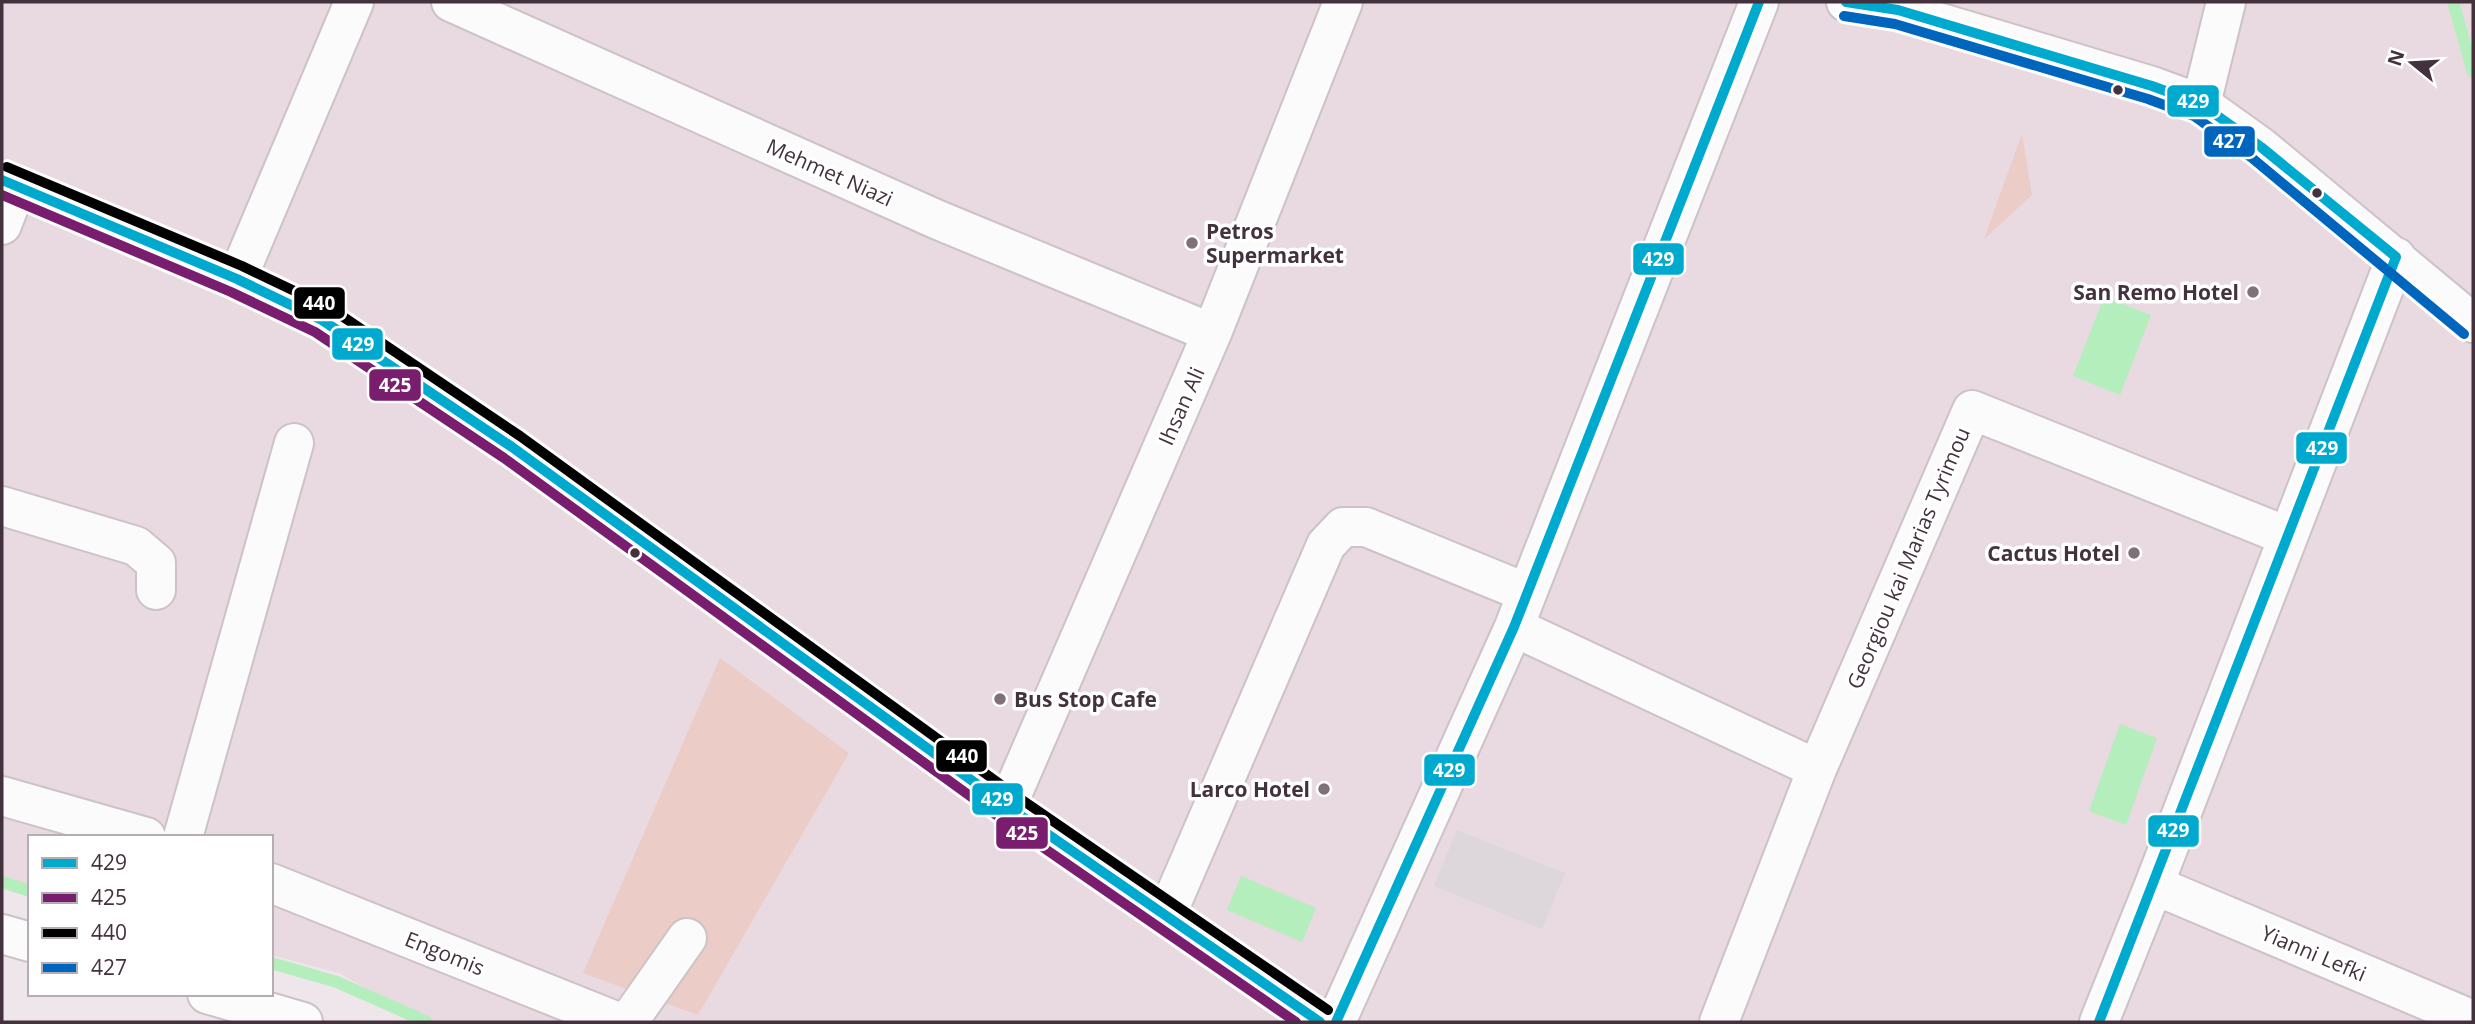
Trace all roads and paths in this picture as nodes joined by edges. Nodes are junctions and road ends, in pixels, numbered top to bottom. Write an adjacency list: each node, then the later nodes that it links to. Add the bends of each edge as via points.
1 (354, 2): 12 (street)
2 (452, 2): 14 (street, Mehmet Niazi, via 938,220)
3 (1343, 2): 14 (street, Ihsan Ali)
4 (1759, 2): 19 (street)
5 (1846, 2): 7 (street)
6 (2226, 2): 8 (street)
7 (1899, 6): 8 (street)
8 (2201, 104): 11 (street, via 2262,147)
9 (9, 183): 10 (street); 12 (street)
10 (2, 225)
11 (2396, 257): 13 (street); 17 (street)
12 (237, 279): 22 (street, via 322,320 512,447)
13 (2473, 323)
14 (1213, 333): 22 (street, Ihsan Ali)
15 (294, 443): 24 (street)
16 (2, 506): 18 (street, via 136,546 156,563)
17 (2287, 536): 20 (street, Georgiou kai Marias Tyrimou, via 1972,410); 26 (street)
18 (156, 590)
19 (1520, 610): 20 (street); 27 (street, via 1366,527 1343,527 1326,545); 37 (street)
20 (1817, 769): 38 (street, Georgiou kai Marias Tyrimou)
21 (2, 796): 23 (street)
22 (1007, 806): 27 (street)
23 (139, 835)
24 (184, 835)
25 (273, 884): 34 (street, Engomis)
26 (2154, 885): 32 (street, Yianni Lefki); 39 (street)
27 (1166, 916): 36 (street)
28 (2, 934): 30 (street)
29 (687, 939): 35 (street)
30 (28, 941)
31 (214, 996): 33 (street)
32 (2473, 1020)
33 (303, 1022)
34 (618, 1022)
35 (628, 1022)
36 (1320, 1022)
37 (1336, 1022)
38 (1719, 1022)
39 (2099, 1022)

